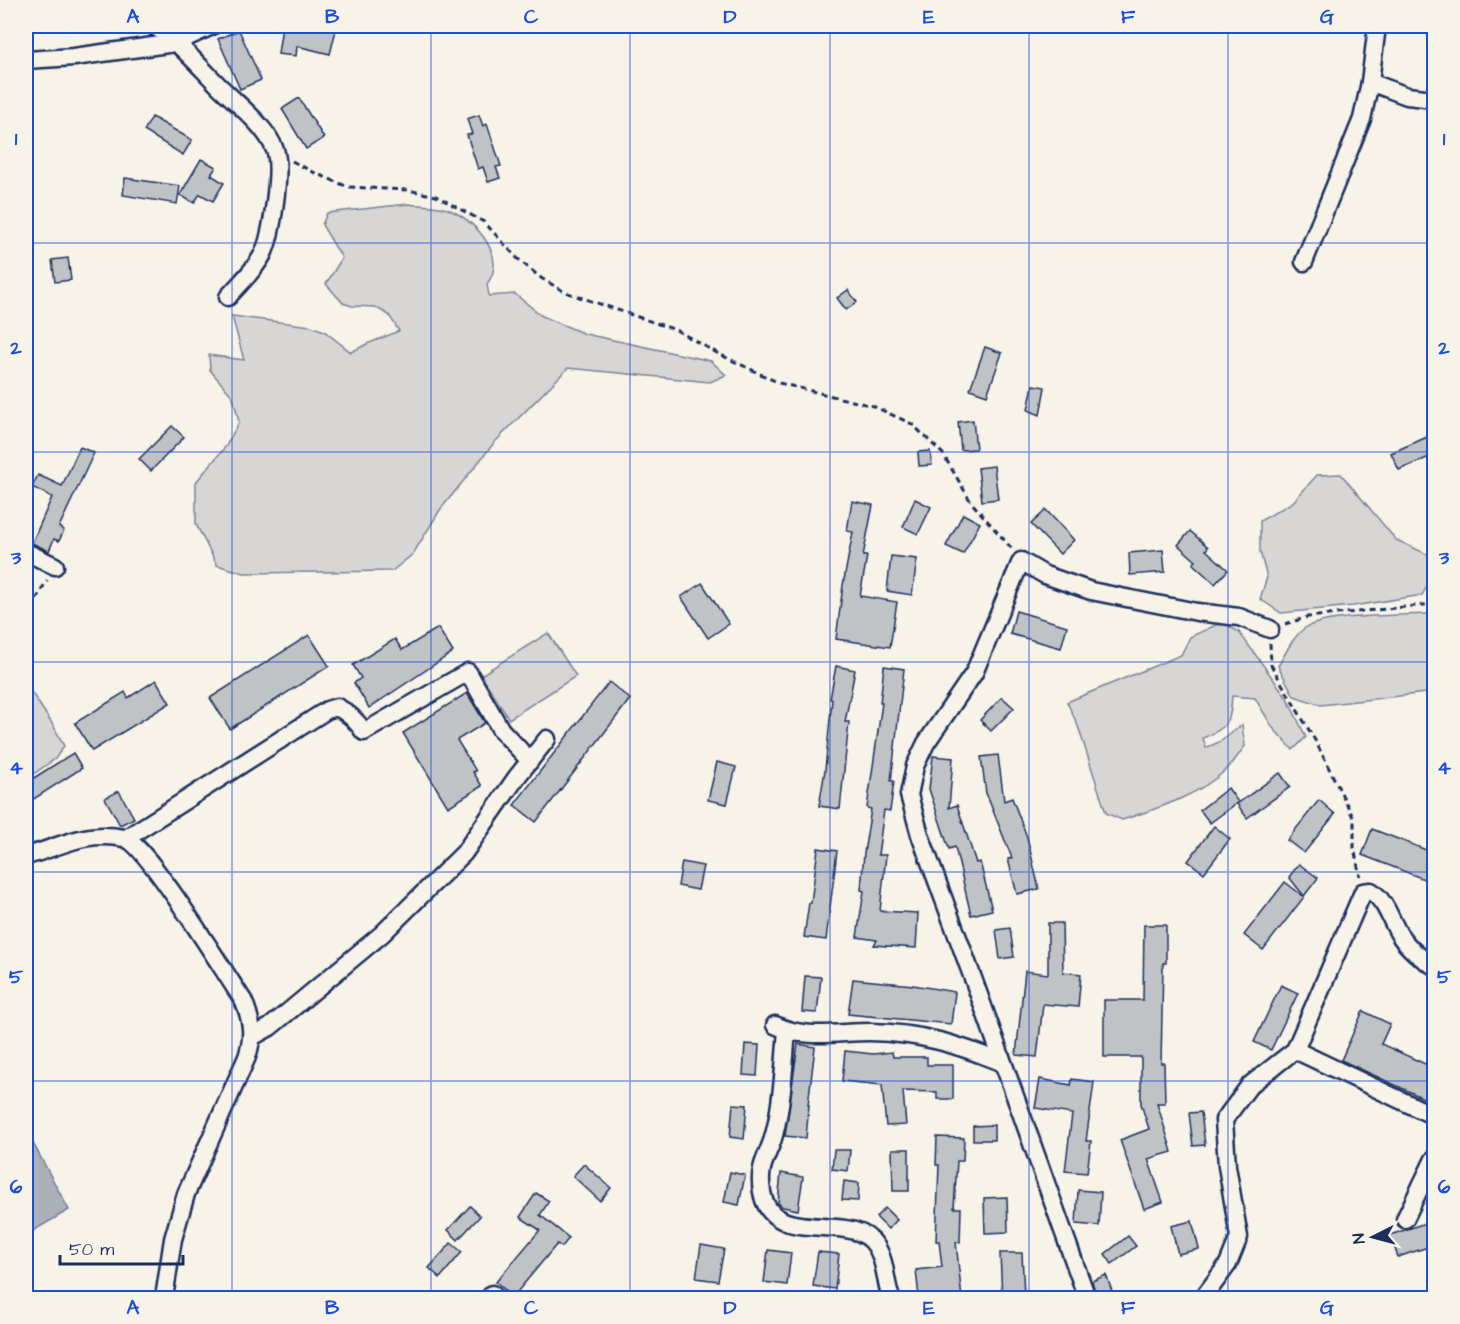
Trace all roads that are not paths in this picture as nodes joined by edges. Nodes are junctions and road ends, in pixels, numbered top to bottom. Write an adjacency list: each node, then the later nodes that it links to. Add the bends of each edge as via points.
1 (154, 26): 4 (street)
2 (212, 26): 4 (street)
3 (1377, 26): 6 (street)
4 (175, 43): 5 (street); 9 (street, via 262,130 276,151 272,225 266,245)
5 (26, 60)
6 (1370, 82): 7 (street, via 1407,96); 8 (street, via 1362,118)
7 (1434, 99)
8 (1304, 262)
9 (228, 297)
10 (26, 552): 11 (street)
11 (55, 566)
12 (1270, 629): 20 (street, via 1239,617 1091,591 1045,575 1021,561 974,674 926,743 915,766 909,795)
13 (547, 739): 14 (street)
14 (530, 761): 15 (street, via 501,730 468,672 364,732 346,711 337,707 327,710); 18 (street, via 464,853 382,934 270,1027)
15 (126, 838): 16 (street, via 85,836); 18 (street, via 141,849 243,1000)
16 (26, 856)
17 (1434, 966): 19 (street, via 1401,937 1380,898 1371,891 1363,892)
18 (252, 1036): 24 (street, via 239,1078 186,1194 172,1239)
19 (1295, 1050): 21 (street); 27 (street, via 1250,1085 1224,1120 1239,1237 1228,1264)
20 (1003, 1063): 25 (street, via 926,1037 870,1032 819,1035 781,1028 778,1116 762,1164 766,1208 790,1223 855,1231 869,1238 884,1265); 26 (street)
21 (1434, 1116)
22 (1434, 1159): 23 (street)
23 (1405, 1219)
24 (164, 1299)
25 (891, 1299)
26 (1087, 1299)
27 (1203, 1299)

